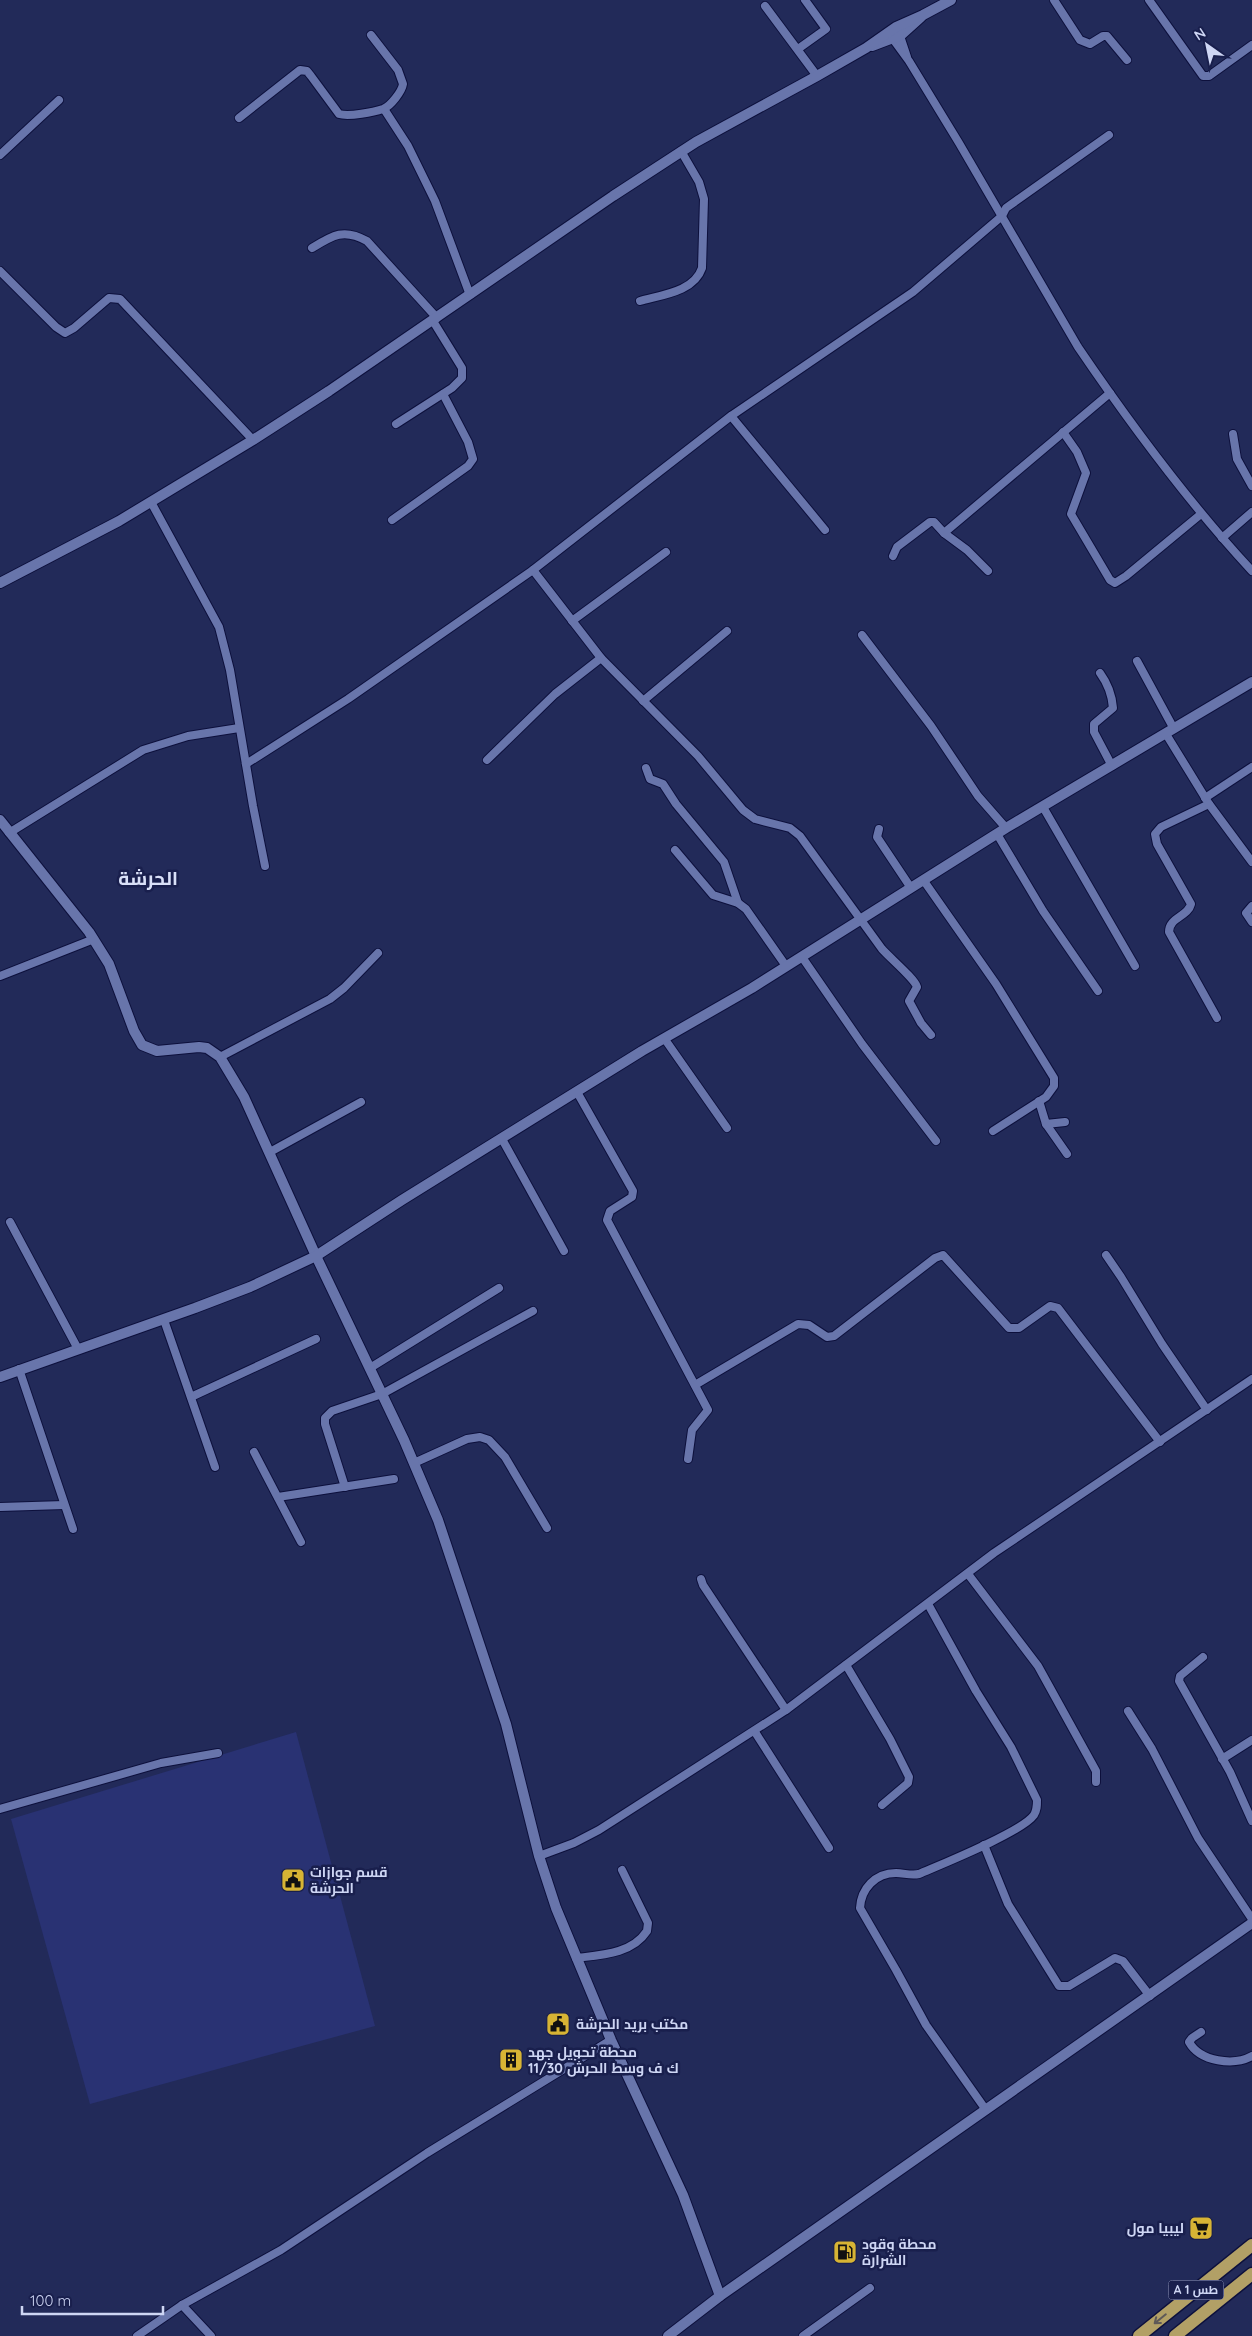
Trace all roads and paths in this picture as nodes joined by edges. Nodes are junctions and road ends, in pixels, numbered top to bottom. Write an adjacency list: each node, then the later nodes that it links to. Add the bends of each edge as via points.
1 (806, 0): 9 (street, via 826,29)
2 (951, 0): 6 (street)
3 (1054, 0): 10 (street, via 1080,40 1090,44 1107,36)
4 (1149, 0): 8 (street, via 1203,76 1209,76)
5 (765, 6): 9 (street)
6 (894, 33): 11 (street); 18 (street)
7 (371, 36): 13 (street, via 398,70 404,84)
8 (1252, 44)
9 (798, 49): 11 (street)
10 (1127, 60)
11 (817, 76): 16 (street)
12 (59, 100): 17 (street)
13 (384, 109): 14 (street, via 339,114 304,70 290,76); 21 (street, via 408,146 435,201)
14 (239, 118)
15 (1109, 135): 18 (street, via 1006,208)
16 (681, 151): 21 (street); 22 (street, via 699,182 704,199 702,268 699,276 687,286)
17 (0, 155)
18 (1002, 216): 24 (street, via 1078,347); 26 (street, via 913,292)
19 (312, 248): 23 (street, via 341,234 367,241)
20 (0, 271): 30 (street, via 56,327 65,332 109,298 120,299)
21 (470, 295): 23 (street)
22 (640, 301)
23 (435, 319): 25 (street, via 463,373 459,383); 30 (street)
24 (1110, 393): 28 (street); 34 (street)
25 (443, 394): 27 (street); 35 (street, via 468,442 473,459 468,466)
26 (731, 416): 36 (street); 41 (street)
27 (396, 424)
28 (1063, 432): 34 (street, via 1086,473 1071,514 1110,580 1115,583); 37 (street)
29 (1233, 434): 31 (street, via 1237,459)
30 (253, 440): 32 (street)
31 (1252, 486)
32 (151, 502): 44 (street); 53 (street, via 219,626)
33 (1252, 512): 38 (street)
34 (1201, 514): 38 (street)
35 (392, 520)
36 (825, 530)
37 (944, 533): 40 (street, via 930,522 897,547); 42 (street)
38 (1222, 538): 43 (street)
39 (666, 552): 45 (street)
40 (893, 556)
41 (533, 570): 45 (street); 56 (street, via 348,699)
42 (988, 571)
43 (1252, 571)
44 (0, 583)
45 (572, 621): 48 (street)
46 (727, 631): 52 (street)
47 (862, 635): 64 (street, via 931,726)
48 (601, 658): 52 (street); 55 (street, via 554,694)
49 (1137, 661): 54 (street)
50 (1100, 673): 57 (street, via 1107,683 1113,708 1094,724 1094,732)
51 (1252, 682): 54 (street)
52 (643, 701): 73 (street, via 698,756 748,814 790,828 798,834)
53 (239, 728): 56 (street); 65 (street, via 188,736 144,750)
54 (1170, 732): 57 (street); 60 (street)
55 (487, 760)
56 (246, 764): 68 (street)
57 (1112, 766): 61 (street)
58 (1252, 767): 60 (street)
59 (646, 768): 71 (street, via 650,779 663,784 724,862)
60 (1207, 801): 67 (street); 82 (street, via 1161,827 1155,840 1191,904 1190,910 1170,925 1169,932)
61 (1043, 807): 64 (street); 79 (street)
62 (0, 820): 65 (street)
63 (879, 829): 70 (street, via 877,837)
64 (1001, 831): 69 (street); 81 (street, via 1043,911)
65 (9, 833): 75 (street)
66 (675, 850): 71 (street, via 714,896)
67 (1252, 862)
68 (265, 866)
69 (924, 881): 70 (street); 87 (street, via 996,984 1051,1072 1054,1086)
70 (911, 888): 73 (street)
71 (738, 903): 78 (street)
72 (1252, 906): 74 (street, via 1246,913)
73 (860, 921): 77 (street); 83 (street, via 891,959 914,980 917,987 909,1001)
74 (1252, 922)
75 (94, 940): 80 (street); 85 (street, via 109,964 142,1045 157,1051 207,1048)
76 (378, 953): 85 (street, via 330,999)
77 (802, 957): 78 (street); 94 (street, via 862,1044)
78 (786, 966): 84 (street)
79 (1135, 966)
80 (0, 976)
81 (1098, 992)
82 (1217, 1018)
83 (931, 1034)
84 (664, 1038): 86 (street); 91 (street)
85 (220, 1057): 95 (street, via 236,1082)
86 (576, 1092): 93 (street); 110 (street, via 634,1193 610,1211 607,1220)
87 (1039, 1101): 90 (street); 92 (street)
88 (361, 1102): 95 (street)
89 (1065, 1122): 90 (street)
90 (1046, 1124): 96 (street)
91 (727, 1128)
92 (993, 1131)
93 (502, 1139): 98 (street); 100 (street)
94 (936, 1141)
95 (270, 1152): 100 (street)
96 (1067, 1154)
97 (10, 1222): 105 (street)
98 (564, 1251)
99 (1106, 1255): 113 (street)
100 (316, 1256): 103 (street, via 250,1287); 106 (street)
101 (499, 1288): 106 (street)
102 (533, 1311): 111 (street)
103 (164, 1320): 105 (street); 112 (street)
104 (316, 1339): 112 (street)
105 (78, 1349): 107 (street)
106 (370, 1368): 111 (street)
107 (19, 1370): 108 (street); 122 (street)
108 (0, 1377)
109 (1252, 1379): 113 (street)
110 (695, 1385): 114 (street, via 798,1324 806,1323 826,1337 834,1336 943,1255 1009,1328 1019,1328 1050,1306 1058,1308); 116 (street, via 708,1410 692,1430)
111 (382, 1394): 117 (street); 120 (street, via 337,1409 325,1418 327,1435)
112 (191, 1397): 118 (street)
113 (1207, 1410): 114 (street)
114 (1160, 1442): 127 (street, via 1066,1503)
115 (254, 1452): 121 (street)
116 (688, 1459)
117 (414, 1463): 124 (street, via 467,1439 480,1437 489,1440 505,1457); 144 (street, via 438,1520 481,1644 506,1724)
118 (215, 1468)
119 (394, 1479): 120 (street)
120 (345, 1487): 121 (street)
121 (278, 1497): 126 (street)
122 (64, 1504): 123 (street); 125 (street)
123 (0, 1507)
124 (548, 1528)
125 (73, 1529)
126 (301, 1542)
127 (968, 1574): 129 (street); 138 (street, via 1048,1681 1096,1770)
128 (701, 1579): 132 (street)
129 (928, 1604): 131 (street); 142 (street, via 1011,1747 1037,1800 1038,1808 1033,1816)
130 (1203, 1657): 137 (street, via 1180,1676 1179,1681)
131 (846, 1665): 132 (street); 139 (street, via 909,1777 908,1782)
132 (786, 1710): 134 (street)
133 (1128, 1711): 146 (street, via 1152,1749 1194,1831)
134 (754, 1732): 143 (street); 144 (street, via 599,1830)
135 (1252, 1740): 137 (street)
136 (218, 1753): 140 (street, via 161,1763)
137 (1222, 1759): 141 (street)
138 (1096, 1782)
139 (882, 1805)
140 (0, 1809)
141 (1252, 1821)
142 (984, 1845): 149 (street, via 1008,1904 1059,1986 1069,1986 1115,1958 1123,1962); 153 (street, via 916,1875 896,1873 879,1876 868,1887 860,1908 926,2025)
143 (829, 1848)
144 (539, 1856): 148 (street)
145 (622, 1870): 148 (street, via 648,1923 647,1931 636,1944 625,1949)
146 (1252, 1919)
147 (1252, 1922): 149 (street)
148 (576, 1958): 151 (street)
149 (1150, 1996): 153 (street)
150 (1201, 2032): 152 (street, via 1189,2042 1194,2049 1209,2057 1231,2063)
151 (611, 2040): 157 (street, via 683,2195); 158 (street, via 427,2152 281,2250)
152 (1252, 2056)
153 (986, 2110): 157 (street)
154 (1252, 2245): 163 (highway, A 1 طس, one-way to 163)
155 (1252, 2274): 164 (highway)
156 (870, 2288): 162 (street)
157 (720, 2296): 161 (street)
158 (182, 2305): 159 (street); 160 (street)
159 (137, 2336)
160 (211, 2336)
161 (668, 2336)
162 (803, 2336)
163 (1139, 2336)
164 (1175, 2336)

